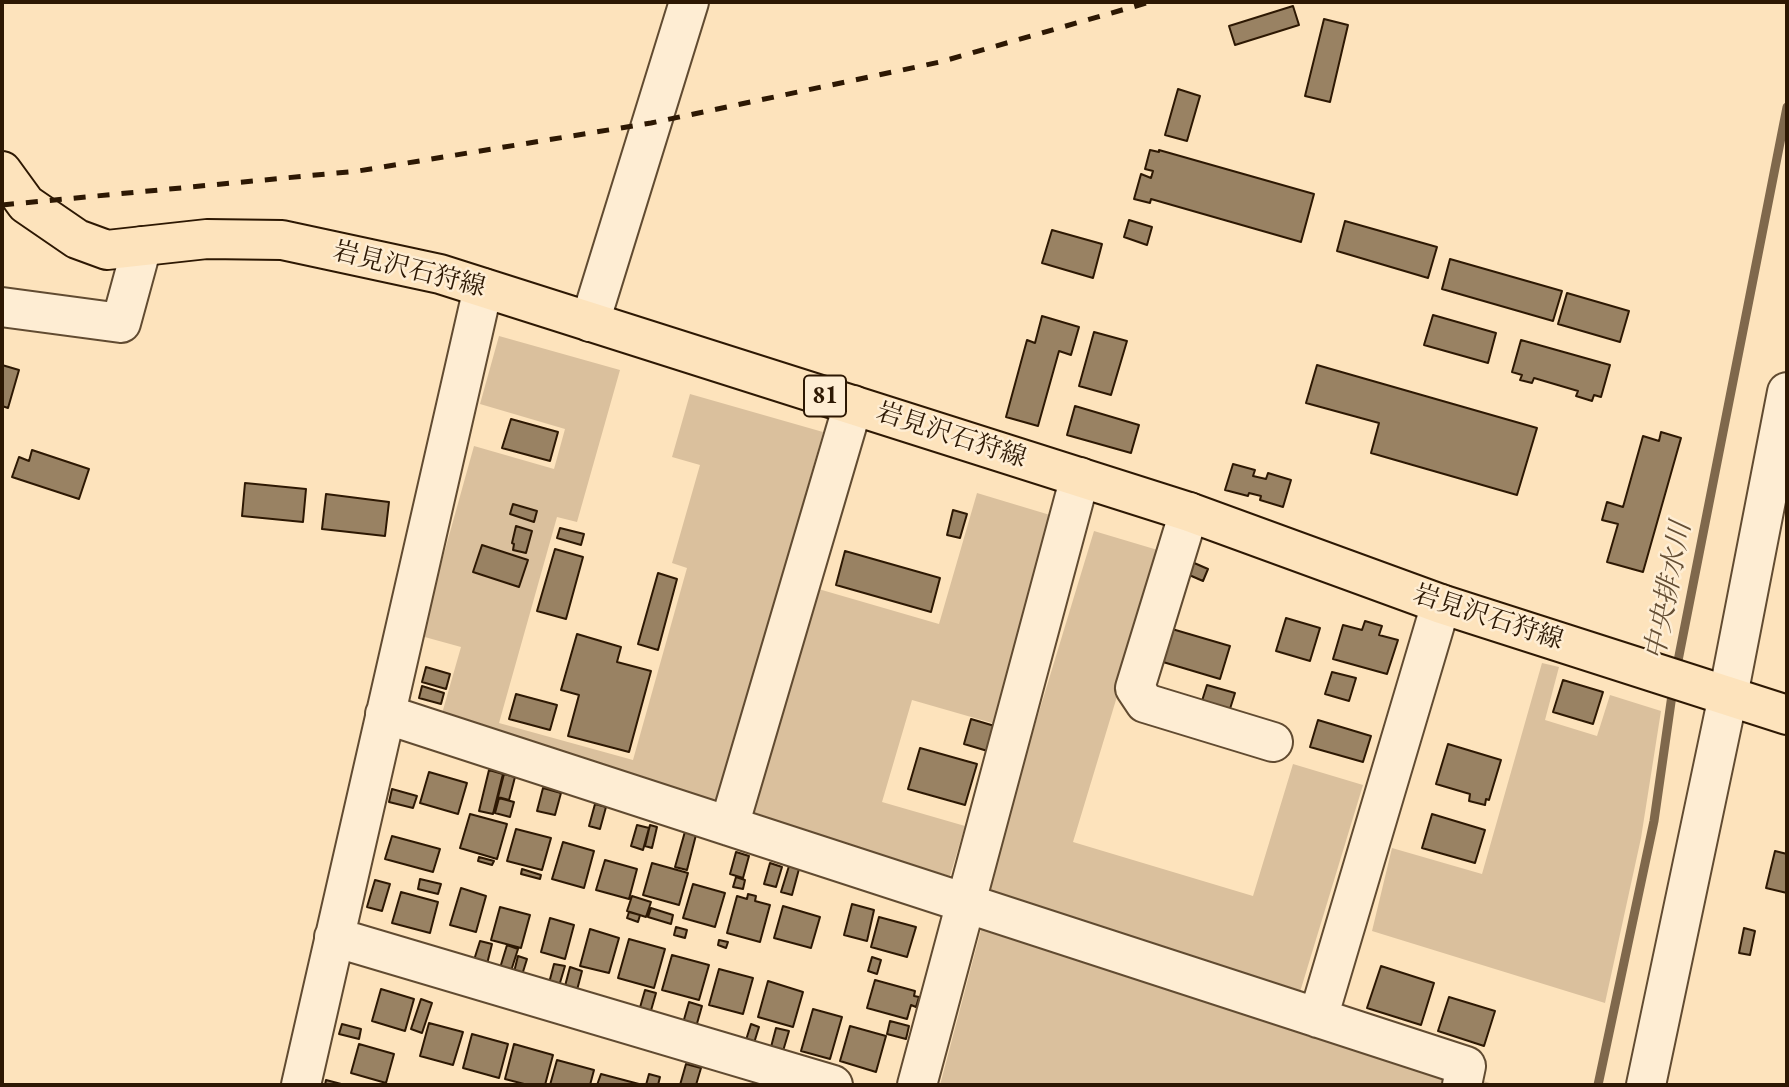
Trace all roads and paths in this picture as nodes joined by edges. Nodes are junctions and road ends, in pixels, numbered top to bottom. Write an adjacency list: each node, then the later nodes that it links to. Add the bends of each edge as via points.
1 (689, 2): 6 (street)
2 (2, 171): 3 (main road, 岩見沢石狩線 / 81, via 26,204 76,239 107,250)
3 (142, 246): 4 (main road, 岩見沢石狩線 / 81, via 207,239 282,240 440,274); 5 (street, via 121,323)
4 (483, 288): 6 (main road, 岩見沢石狩線 / 81); 13 (street)
5 (2, 307)
6 (590, 322): 8 (main road, 岩見沢石狩線 / 81)
7 (1787, 392): 12 (street)
8 (853, 405): 9 (main road, 岩見沢石狩線 / 81); 16 (street)
9 (1080, 477): 10 (main road, 岩見沢石狩線 / 81); 17 (street)
10 (1189, 512): 11 (main road, 岩見沢石狩線 / 81); 15 (street, via 1135,688 1145,703)
11 (1441, 604): 12 (main road, 岩見沢石狩線 / 81); 19 (street)
12 (1715, 692): 14 (main road, 岩見沢石狩線 / 81); 24 (street)
13 (385, 714): 16 (street); 18 (street)
14 (1787, 715)
15 (1273, 742)
16 (729, 826): 17 (street)
17 (966, 903): 19 (street); 22 (street)
18 (334, 937): 20 (street); 21 (street)
19 (1318, 1018): 23 (street, via 1466,1066)
20 (300, 1085)
21 (833, 1085)
22 (918, 1085)
23 (1462, 1085)
24 (1646, 1085)

